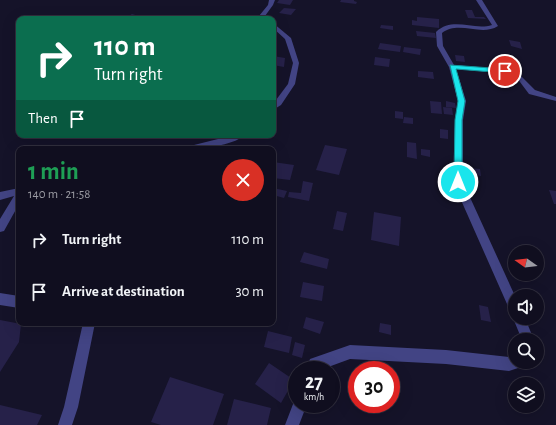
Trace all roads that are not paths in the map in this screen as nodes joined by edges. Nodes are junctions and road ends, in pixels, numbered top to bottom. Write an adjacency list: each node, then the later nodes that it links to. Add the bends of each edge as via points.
1 (272, 0): 3 (street)
2 (479, 0): 5 (street, via 493,27 455,25 444,27 439,32 440,46)
3 (262, 16)
4 (276, 28): 7 (street, via 288,38 296,63 291,84)
5 (452, 67): 6 (street, via 513,73 532,92); 14 (street, via 462,101 459,120 458,182)
6 (556, 99)
7 (276, 105)
8 (235, 138): 9 (street)
9 (202, 146)
10 (16, 193): 11 (street)
11 (0, 196)
12 (16, 201): 13 (street)
13 (0, 228)
14 (508, 293)
15 (0, 299): 16 (street)
16 (16, 302)
17 (88, 326): 21 (street)
18 (324, 361): 19 (street, via 350,352 446,357)
19 (508, 364)
20 (297, 413): 22 (street)
21 (65, 425)
22 (292, 425)

